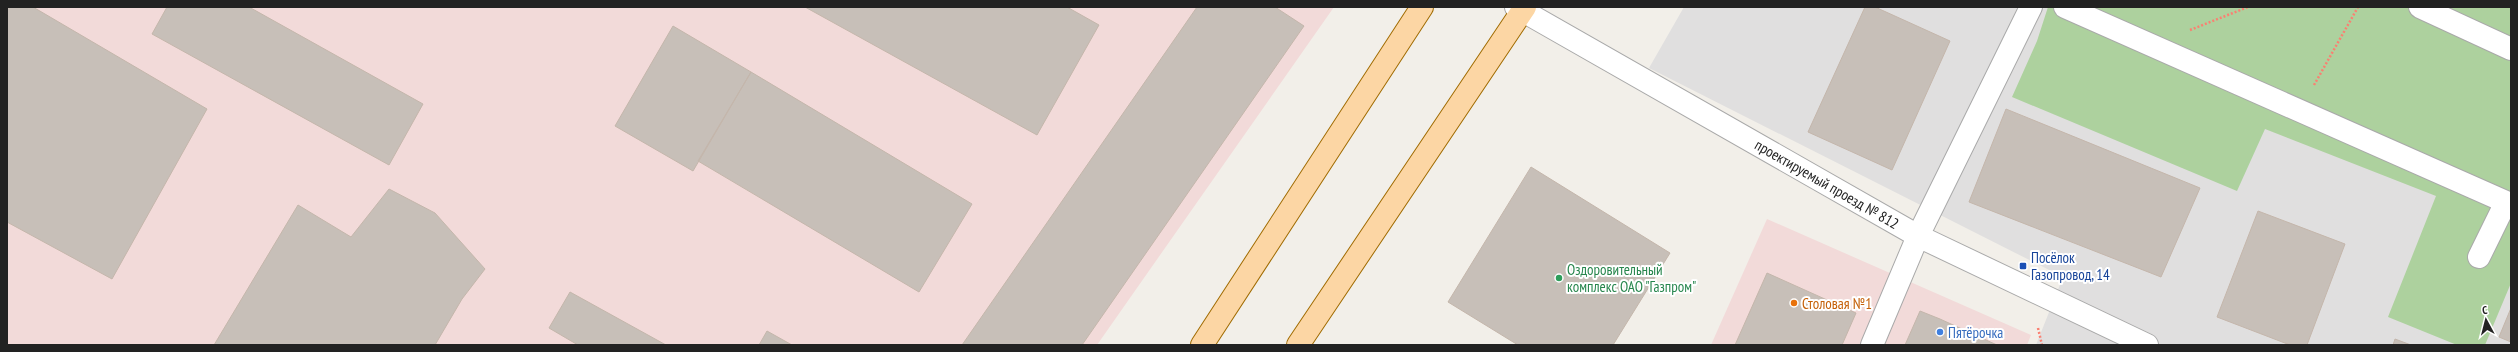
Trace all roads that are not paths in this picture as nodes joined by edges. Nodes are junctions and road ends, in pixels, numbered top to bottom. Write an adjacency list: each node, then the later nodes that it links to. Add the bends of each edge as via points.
1 (1422, 7): 10 (main road)
2 (2031, 7): 8 (street)
3 (2065, 7): 7 (street, via 2300,110)
4 (2420, 7): 6 (street)
5 (1521, 8): 8 (street, проектируемый проезд № 812); 11 (main road)
6 (2511, 49)
7 (2509, 196): 9 (street)
8 (1918, 236): 12 (street); 13 (street, проектируемый проезд № 812)
9 (2479, 257)
10 (1202, 345)
11 (1298, 345)
12 (1872, 345)
13 (2147, 345)

